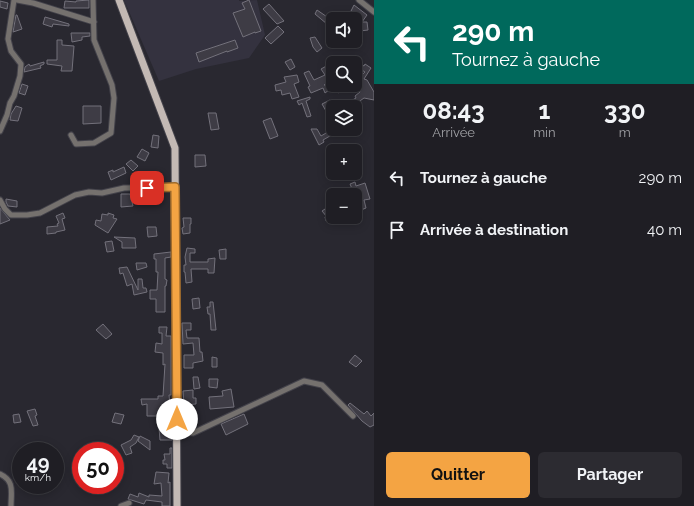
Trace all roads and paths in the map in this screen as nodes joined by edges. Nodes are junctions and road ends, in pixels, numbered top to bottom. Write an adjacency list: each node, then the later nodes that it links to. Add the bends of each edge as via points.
1 (15, 0): 6 (street); 7 (street, via 8,39 11,51 21,64 20,76)
2 (93, 0): 6 (street)
3 (119, 0): 9 (main road, via 175,148)
4 (359, 0): 5 (street)
5 (374, 12)
6 (94, 22): 8 (street, via 94,40 112,85 114,98 111,133 88,144 76,144)
7 (0, 131)
8 (71, 135)
9 (175, 187): 10 (street, via 89,192 75,195 40,213 27,215 11,215); 12 (main road)
10 (0, 200)
11 (353, 416): 12 (street, via 322,385 304,381 193,433)
12 (177, 432): 17 (main road)
13 (0, 474): 15 (street, via 10,482)
14 (129, 503): 16 (street)
15 (11, 506)
16 (121, 506)
17 (177, 506)

